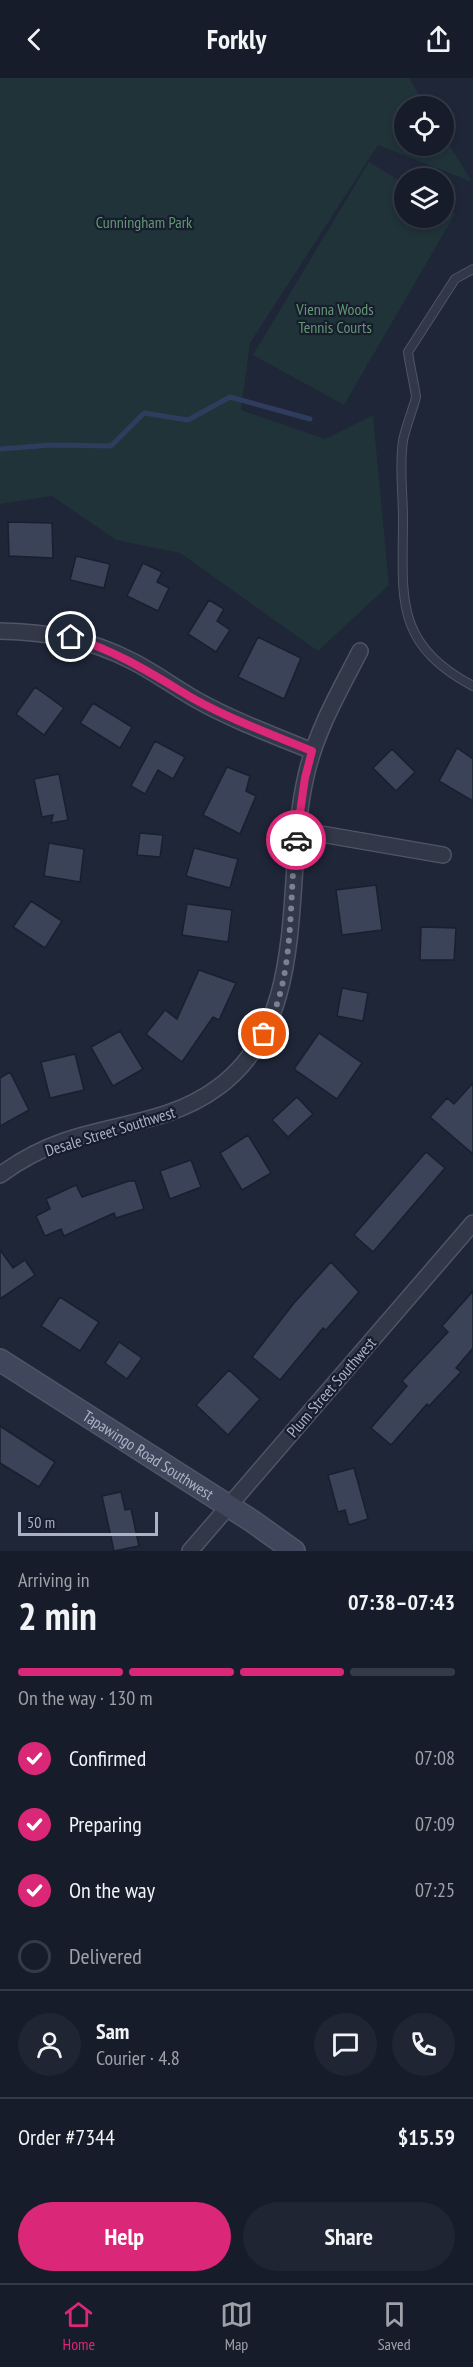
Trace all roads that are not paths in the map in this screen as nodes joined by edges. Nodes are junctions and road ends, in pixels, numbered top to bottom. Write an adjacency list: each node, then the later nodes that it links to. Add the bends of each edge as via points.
1 (473, 269): 4 (lane, via 455,279 408,352 416,399 403,442 401,578 409,619 422,648 446,671)
2 (0, 631): 5 (street, via 71,637 103,647 134,661 195,699)
3 (360, 651): 5 (street, Desale Street Southwest, via 322,723)
4 (473, 686)
5 (312, 751): 6 (street, Desale Street Southwest)
6 (298, 830): 7 (street); 8 (street, Desale Street Southwest, via 280,995 257,1047 238,1070 218,1088 186,1107 63,1142)
7 (443, 855)
8 (0, 1175)
9 (473, 1223): 11 (street, Plum Street Southwest)
10 (0, 1360): 11 (street, Tapawingo Road Southwest)
11 (228, 1506): 12 (street, Plum Street Southwest); 13 (street, Tapawingo Road Southwest)
12 (190, 1551)
13 (294, 1551)

